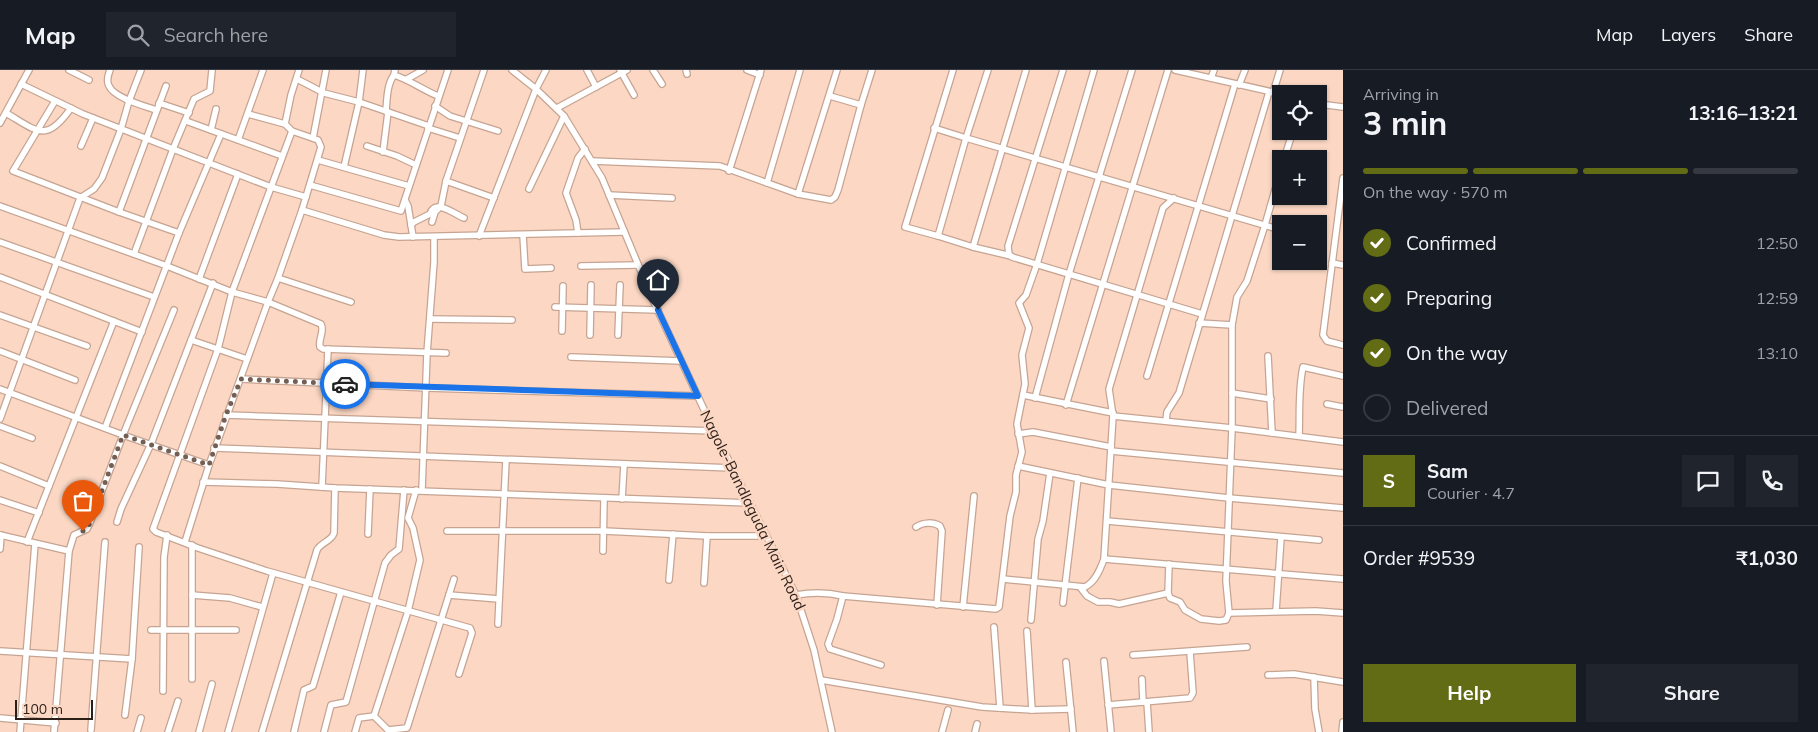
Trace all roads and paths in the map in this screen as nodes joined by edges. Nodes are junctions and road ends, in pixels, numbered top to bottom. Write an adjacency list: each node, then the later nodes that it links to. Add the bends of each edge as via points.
1 (29, 70): 39 (street)
2 (70, 70): 38 (street)
3 (110, 70): 51 (street, via 107,80 111,89)
4 (142, 70): 51 (street)
5 (212, 70): 64 (street, via 210,91 194,99)
6 (262, 70): 65 (street)
7 (299, 70): 36 (street)
8 (326, 70): 45 (street)
9 (363, 70): 52 (street)
10 (423, 70): 37 (street)
11 (448, 70): 48 (street)
12 (484, 70): 68 (street)
13 (514, 70): 44 (street, Nagole-Bandlaguda Main Road)
14 (546, 70): 44 (street)
15 (586, 70): 43 (street)
16 (653, 70): 40 (street)
17 (747, 70): 34 (street)
18 (800, 70): 104 (street)
19 (837, 70): 49 (street)
20 (872, 70): 54 (street)
21 (953, 70): 73 (street)
22 (988, 70): 83 (street)
23 (1026, 70): 87 (street)
24 (1063, 70): 92 (street)
25 (1094, 70): 98 (street)
26 (1132, 70): 101 (street)
27 (1168, 70): 107 (street)
28 (1176, 70): 35 (street)
29 (1214, 70): 35 (street)
30 (1245, 70): 41 (street)
31 (1280, 70): 46 (street)
32 (623, 71): 43 (street); 47 (street)
33 (395, 72): 37 (street); 62 (street, via 388,89)
34 (761, 73): 99 (street)
35 (1211, 78): 41 (street)
36 (297, 79): 45 (street); 71 (street)
37 (407, 79): 48 (street)
38 (89, 80)
39 (21, 84): 50 (street); 63 (street)
40 (662, 84)
41 (1237, 84): 46 (street); 119 (street)
42 (166, 86): 53 (street)
43 (596, 87): 59 (street)
44 (536, 89): 59 (street, Nagole-Bandlaguda Main Road); 114 (street)
45 (321, 92): 52 (street); 81 (street)
46 (1271, 92): 124 (street)
47 (634, 95)
48 (438, 96): 56 (street)
49 (830, 96): 54 (street); 110 (street)
50 (55, 101): 58 (street); 76 (street)
51 (129, 101): 61 (street); 74 (street)
52 (359, 102): 62 (street); 97 (street)
53 (159, 103): 61 (street); 64 (street)
54 (861, 105): 110 (street, via 835,197 826,200)
55 (1327, 105): 57 (street)
56 (435, 106): 68 (street, via 450,116); 72 (street)
57 (1343, 107)
58 (70, 108): 67 (street); 76 (street, via 53,129)
59 (557, 108): 66 (street, Nagole-Bandlaguda Main Road)
60 (216, 109): 75 (street)
61 (156, 110): 80 (street)
62 (387, 111): 72 (street); 90 (street)
63 (6, 113): 70 (street); 76 (street)
64 (189, 113): 69 (street)
65 (248, 114): 71 (street); 84 (street)
66 (564, 116): 89 (street, Nagole-Bandlaguda Main Road); 109 (street)
67 (93, 118): 74 (street); 85 (street)
68 (466, 120): 78 (street); 82 (street)
69 (186, 121): 75 (street); 88 (street)
70 (0, 122)
71 (285, 124): 77 (street)
72 (428, 127): 82 (street); 96 (street)
73 (934, 128): 83 (street); 137 (street, via 905,226)
74 (121, 129): 80 (street); 113 (street, via 102,178 94,189)
75 (211, 130): 79 (street)
76 (38, 131): 113 (street, via 13,171)
77 (292, 131): 81 (street); 91 (street)
78 (498, 131)
79 (221, 134): 84 (street); 95 (street)
80 (145, 138): 88 (street); 123 (street)
81 (313, 138): 93 (street, via 321,145)
82 (460, 138): 103 (street)
83 (966, 138): 87 (street); 137 (street)
84 (238, 140): 91 (street)
85 (81, 146)
86 (367, 146): 90 (street)
87 (1002, 148): 92 (street); 141 (street)
88 (173, 149): 95 (street); 126 (street)
89 (585, 149): 94 (street, Nagole-Bandlaguda Main Road); 134 (street, via 578,158 566,193)
90 (383, 152): 96 (street)
91 (282, 156): 108 (street)
92 (1035, 158): 98 (street); 143 (street, via 1008,246)
93 (318, 160): 97 (street); 105 (street)
94 (592, 161): 99 (street, via 715,166); 111 (street, Nagole-Bandlaguda Main Road)
95 (209, 162): 100 (street); 133 (street)
96 (416, 165): 106 (street)
97 (344, 167): 106 (street)
98 (1065, 167): 101 (street); 146 (street)
99 (729, 171): 104 (street)
100 (238, 174): 108 (street); 155 (street)
101 (1098, 176): 107 (street); 152 (street)
102 (1343, 178): 145 (street)
103 (446, 181): 114 (street); 121 (street)
104 (767, 183): 110 (street)
105 (310, 185): 112 (street); 117 (street, via 399,211)
106 (409, 186): 117 (street)
107 (1132, 186): 116 (street); 157 (street)
108 (271, 187): 112 (street); 161 (street)
109 (529, 189)
110 (798, 194)
111 (609, 195): 115 (street); 132 (street, Nagole-Bandlaguda Main Road)
112 (306, 197): 122 (street)
113 (80, 198): 123 (street); 131 (street)
114 (494, 198): 136 (street)
115 (672, 198)
116 (1174, 198): 119 (street); 163 (street, via 1163,208)
117 (405, 200): 128 (street)
118 (1272, 200): 129 (street)
119 (1198, 205): 124 (street); 167 (street)
120 (0, 206): 131 (street)
121 (440, 206): 125 (street); 127 (street); 128 (street)
122 (302, 210): 138 (street, via 384,235); 154 (street)
123 (119, 212): 126 (street)
124 (1231, 215): 129 (street); 174 (street)
125 (464, 218)
126 (146, 220): 133 (street); 142 (street)
127 (432, 222)
128 (411, 225): 138 (street)
129 (1265, 225): 130 (street); 180 (street, via 1246,281 1237,297)
130 (1272, 227)
131 (68, 230): 142 (street); 144 (street)
132 (624, 232): 134 (street); 147 (street, Nagole-Bandlaguda Main Road)
133 (179, 233): 149 (street)
134 (578, 233): 135 (street)
135 (523, 235): 136 (street); 151 (street, via 525,269)
136 (479, 236): 139 (street)
137 (938, 236): 141 (street)
138 (413, 237): 139 (street)
139 (434, 237): 176 (street)
140 (0, 242): 144 (street)
141 (973, 246): 143 (street)
142 (134, 254): 149 (street)
143 (1011, 256): 146 (street)
144 (57, 262): 162 (street); 164 (street)
145 (1332, 263): 148 (street); 187 (street, via 1324,335 1327,341)
146 (1037, 264): 152 (street); 208 (street, via 1026,295 1019,303 1029,328 1022,355)
147 (638, 265): 150 (street); 173 (street, Nagole-Bandlaguda Main Road)
148 (1343, 265)
149 (167, 266): 155 (street); 164 (street)
150 (582, 266)
151 (551, 268)
152 (1069, 274): 157 (street); 210 (street)
153 (0, 277): 162 (street)
154 (278, 278): 165 (street); 166 (street)
155 (199, 279): 156 (street)
156 (212, 283): 161 (street); 186 (street)
157 (1102, 284): 163 (street); 213 (street)
158 (620, 285): 171 (street)
159 (563, 286): 169 (street)
160 (591, 286): 170 (street)
161 (232, 292): 165 (street); 189 (street)
162 (46, 294): 178 (street); 181 (street)
163 (1137, 294): 167 (street); 216 (street, via 1108,390)
164 (154, 297): 183 (street)
165 (268, 302): 190 (street, via 321,324 320,347); 197 (street)
166 (351, 302)
167 (1169, 304): 174 (street); 199 (street)
168 (555, 307): 169 (street)
169 (563, 307): 170 (street); 182 (street)
170 (590, 308): 171 (street); 184 (street)
171 (619, 309): 173 (street); 185 (street)
172 (174, 310): 228 (street)
173 (658, 310): 198 (street, Nagole-Bandlaguda Main Road)
174 (1202, 314): 179 (street)
175 (0, 315): 181 (street)
176 (430, 319): 177 (street); 192 (street)
177 (512, 320)
178 (114, 321): 183 (street); 217 (street)
179 (1199, 324): 180 (street); 221 (street, via 1179,392 1167,412)
180 (1232, 325): 207 (street)
181 (34, 327): 188 (street); 196 (street)
182 (562, 331)
183 (142, 332): 223 (street)
184 (590, 335)
185 (618, 336)
186 (191, 340): 189 (street); 232 (street)
187 (1343, 345)
188 (87, 346)
189 (218, 349): 197 (street); 236 (street)
190 (328, 349): 192 (street); 203 (street)
191 (0, 351): 196 (street)
192 (427, 353): 193 (street); 204 (street)
193 (446, 353)
194 (1268, 356): 211 (street)
195 (571, 357): 198 (street)
196 (22, 359): 202 (street); 206 (street)
197 (247, 359): 201 (street)
198 (681, 361): 209 (street, Nagole-Bandlaguda Main Road)
199 (1147, 376)
200 (1343, 376): 229 (street, via 1303,368 1299,385)
201 (241, 379): 203 (street); 215 (street)
202 (75, 380)
203 (326, 383): 204 (street); 218 (street)
204 (426, 388): 209 (street); 220 (street)
205 (0, 389): 206 (street)
206 (10, 392): 217 (street); 219 (street)
207 (1232, 394): 211 (street); 224 (street)
208 (1023, 395): 210 (street); 227 (street)
209 (698, 396): 225 (street, Nagole-Bandlaguda Main Road)
210 (1035, 398): 213 (street)
211 (1271, 399): 226 (street)
212 (1327, 404): 214 (street)
213 (1066, 405): 216 (street)
214 (1343, 407)
215 (226, 415): 218 (street); 233 (street)
216 (1113, 415): 221 (street); 234 (street)
217 (76, 417): 223 (street); 250 (street)
218 (325, 418): 220 (street); 235 (street)
219 (0, 419)
220 (425, 421): 225 (street); 237 (street)
221 (1166, 421): 224 (street)
222 (0, 426): 230 (street)
223 (105, 428): 228 (street)
224 (1232, 428): 226 (street); 239 (street)
225 (714, 431): 244 (street, Nagole-Bandlaguda Main Road)
226 (1272, 433): 229 (street)
227 (1018, 434): 234 (street, via 1033,432); 243 (street, via 1022,452)
228 (123, 435): 232 (street); 290 (street, via 89,525 74,535)
229 (1299, 436): 231 (street)
230 (32, 438)
231 (1343, 442)
232 (151, 444): 236 (street); 267 (street)
233 (214, 448): 235 (street); 240 (street)
234 (1111, 449): 239 (street); 249 (street)
235 (323, 453): 237 (street); 251 (street)
236 (179, 455): 240 (street); 277 (street, via 153,526 154,531)
237 (424, 456): 238 (street); 255 (street)
238 (506, 460): 241 (street); 256 (street)
239 (1231, 463): 246 (street); 258 (street)
240 (209, 465): 248 (street)
241 (624, 465): 244 (street); 260 (street)
242 (0, 466): 250 (street)
243 (1018, 466): 245 (street); 297 (street)
244 (732, 468): 262 (street, Nagole-Bandlaguda Main Road)
245 (1050, 473): 247 (street); 301 (street)
246 (1343, 473)
247 (1078, 478): 249 (street); 303 (street)
248 (203, 482): 251 (street); 284 (street)
249 (1109, 485): 258 (street); 266 (street)
250 (49, 486): 264 (street)
251 (322, 487): 252 (street)
252 (335, 488): 253 (street); 300 (street, via 334,533 331,539 318,547)
253 (370, 489): 254 (street); 274 (street)
254 (404, 490): 255 (street); 272 (street)
255 (419, 490): 256 (street); 265 (street)
256 (504, 493): 259 (street); 270 (street)
257 (974, 496): 316 (street)
258 (1229, 498): 263 (street); 273 (street)
259 (604, 499): 260 (street); 271 (street)
260 (622, 499): 262 (street)
261 (0, 500): 264 (street)
262 (750, 503): 279 (street, Nagole-Bandlaguda Main Road)
263 (1343, 508)
264 (39, 513): 282 (street)
265 (408, 517): 272 (street); 317 (street, via 420,560)
266 (1107, 521): 273 (street); 291 (street)
267 (117, 522)
268 (916, 527): 314 (street, via 922,523 936,524 942,531)
269 (447, 531): 270 (street)
270 (503, 531): 271 (street); 311 (street)
271 (604, 531): 275 (street); 289 (street)
272 (401, 532): 312 (street, via 399,548 385,563)
273 (1228, 532): 280 (street); 293 (street)
274 (368, 534)
275 (673, 534): 278 (street); 299 (street)
276 (1, 535): 282 (street); 288 (street)
277 (166, 535): 284 (street); 327 (street)
278 (707, 536): 279 (street); 302 (street)
279 (766, 536): 309 (street, Nagole-Bandlaguda Main Road)
280 (1281, 538): 281 (street); 295 (street)
281 (1319, 540)
282 (27, 542): 285 (street)
283 (105, 542): 336 (street)
284 (185, 542): 286 (street)
285 (35, 544): 290 (street); 332 (street)
286 (192, 545): 294 (street); 307 (street)
287 (138, 547): 337 (street)
288 (0, 549)
289 (603, 550)
290 (69, 551): 334 (street)
291 (1104, 559): 292 (street); 304 (street, via 1091,584)
292 (1169, 564): 293 (street); 306 (street)
293 (1226, 568): 295 (street); 319 (street)
294 (273, 573): 300 (street); 315 (street)
295 (1278, 573): 298 (street); 318 (street)
296 (454, 579): 308 (street)
297 (1003, 579): 301 (street); 316 (street, via 996,610)
298 (1343, 579)
299 (669, 580)
300 (307, 582): 305 (street); 373 (street)
301 (1034, 582): 303 (street); 322 (street)
302 (704, 583)
303 (1064, 585): 304 (street); 313 (street)
304 (1080, 587): 306 (street, via 1098,602 1119,604)
305 (341, 592): 312 (street); 374 (street, via 313,686 304,690)
306 (1168, 593): 319 (street, via 1185,610 1201,619 1226,620)
307 (192, 595): 315 (street, via 230,598); 325 (street)
308 (449, 595): 311 (street); 321 (street)
309 (796, 595): 310 (street, via 826,593); 346 (street, Nagole-Bandlaguda Main Road)
310 (843, 596): 314 (street); 340 (street, via 828,644 830,649)
311 (499, 599): 323 (street)
312 (374, 601): 317 (street); 375 (street, via 346,702 331,706)
313 (1063, 603)
314 (937, 604): 316 (street)
315 (262, 607): 372 (street)
316 (963, 607)
317 (408, 611): 321 (street); 358 (street)
318 (1276, 611): 319 (street); 320 (street)
319 (1229, 613)
320 (1343, 613)
321 (441, 620): 341 (street, via 472,631); 366 (street, via 407,728)
322 (1031, 620)
323 (498, 624)
324 (994, 626): 353 (street)
325 (192, 629): 327 (street); 328 (street); 344 (street)
326 (151, 630): 327 (street)
327 (163, 630): 349 (street)
328 (236, 630)
329 (1027, 631): 356 (street)
330 (1247, 647): 333 (street)
331 (0, 651): 332 (street)
332 (26, 652): 334 (street); 361 (street)
333 (1190, 652): 335 (street); 351 (street, via 1192,696)
334 (60, 655): 336 (street); 362 (street)
335 (1133, 655)
336 (97, 657): 337 (street); 365 (street)
337 (132, 660): 357 (street)
338 (1066, 662): 354 (street)
339 (1104, 662): 352 (street)
340 (881, 665)
341 (459, 674)
342 (1268, 675): 343 (street)
343 (1314, 677): 347 (street); 383 (street, via 1314,710)
344 (192, 679)
345 (1142, 679): 351 (street)
346 (822, 680): 353 (street); 377 (street, Nagole-Bandlaguda Main Road)
347 (1343, 682)
348 (212, 684): 371 (street)
349 (163, 691)
350 (178, 701): 370 (street)
351 (1145, 702): 352 (street); 382 (street)
352 (1108, 705): 381 (street)
353 (1000, 708): 356 (street)
354 (1071, 709): 356 (street); 380 (street)
355 (948, 710): 378 (street)
356 (1032, 710)
357 (125, 716)
358 (374, 716): 366 (street); 376 (street, via 359,718)
359 (0, 718): 361 (street)
360 (141, 718): 369 (street)
361 (21, 720): 362 (street); 367 (street)
362 (56, 722): 368 (street)
363 (1343, 722): 384 (street)
364 (977, 724): 379 (street)
365 (91, 730)
366 (387, 731)
367 (20, 732)
368 (54, 732)
369 (137, 732)
370 (168, 732)
371 (199, 732)
372 (228, 732)
373 (262, 732)
374 (294, 732)
375 (324, 732)
376 (355, 732)
377 (832, 732)
378 (942, 732)
379 (975, 732)
380 (1073, 732)
381 (1111, 732)
382 (1149, 732)
383 (1319, 732)
384 (1342, 732)

